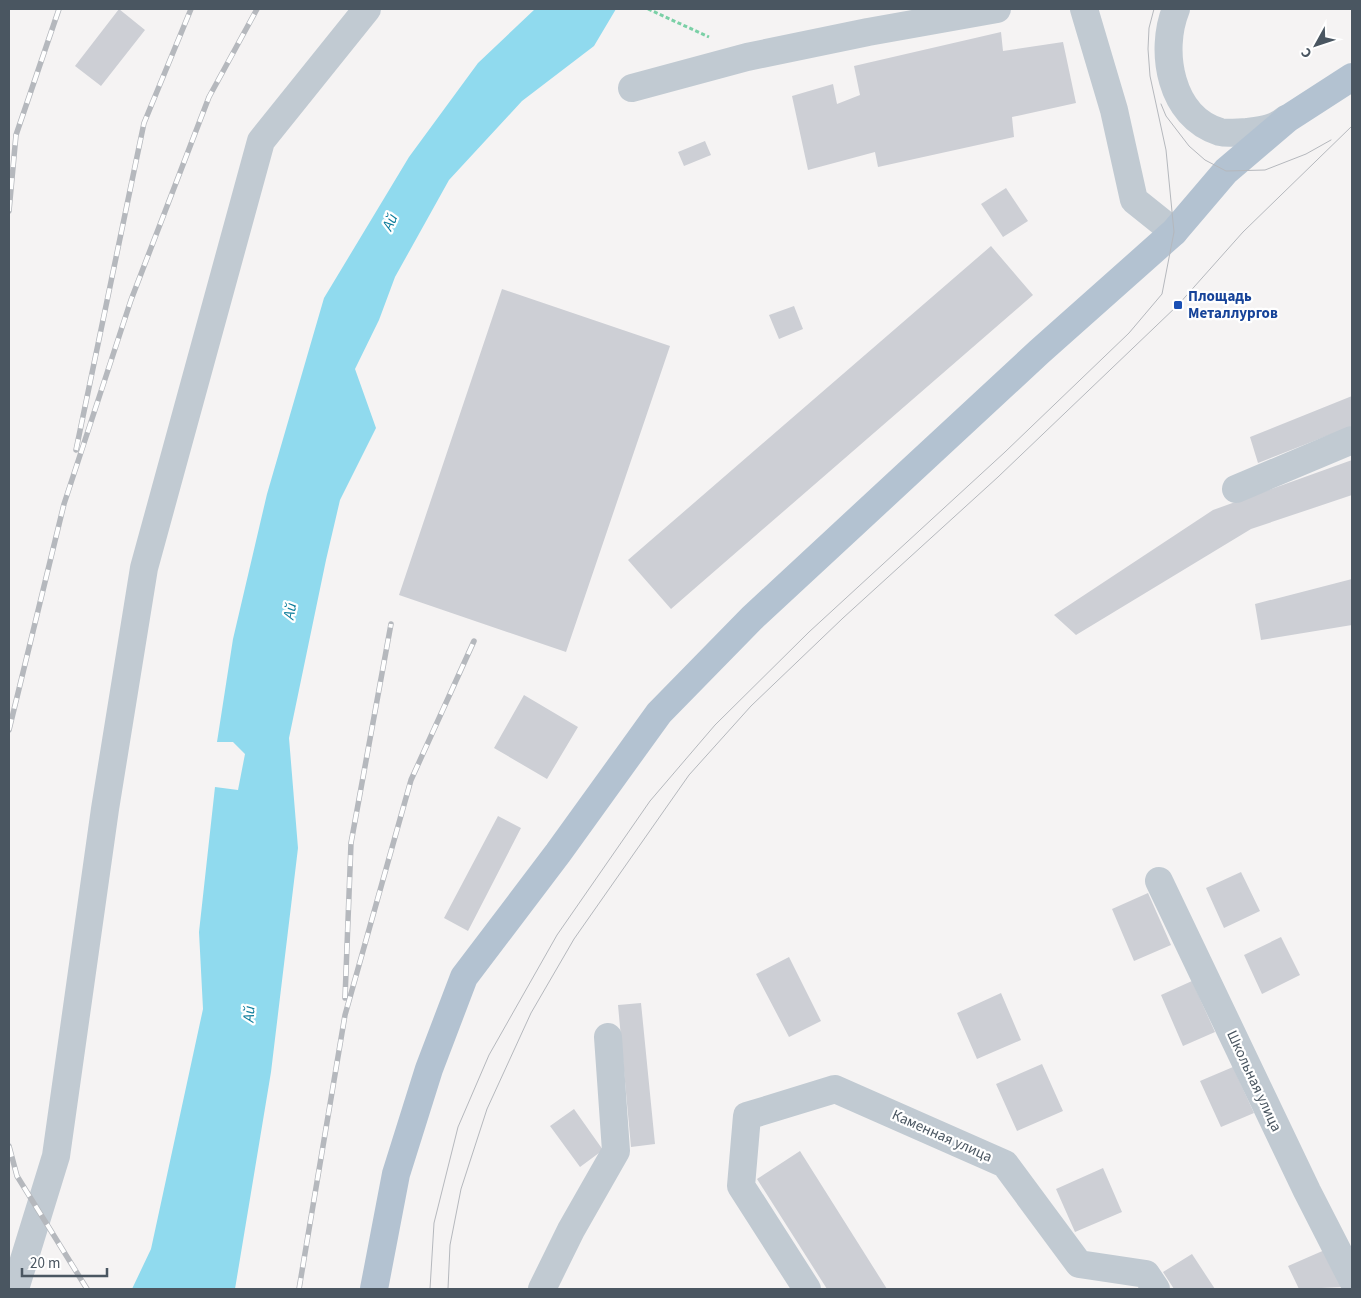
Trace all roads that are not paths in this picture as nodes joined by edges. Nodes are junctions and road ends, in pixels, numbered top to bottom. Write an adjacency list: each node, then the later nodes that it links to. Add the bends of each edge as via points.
1 (367, 9): 15 (street, via 261,141 144,568 105,809 56,1156)
2 (997, 9): 6 (street, via 747,57)
3 (1084, 9): 8 (street, via 1114,110 1134,200)
4 (1176, 9): 7 (street, via 1169,25 1168,63 1175,87 1187,110 1202,124 1222,133 1270,128)
5 (1352, 77): 7 (main road)
6 (632, 88)
7 (1286, 119): 8 (main road, via 1226,171)
8 (1174, 232): 14 (main road, via 752,618 659,713 464,977 428,1069 396,1174)
9 (1352, 440): 10 (street)
10 (1236, 489)
11 (1159, 881): 13 (street, Школьная улица, via 1307,1192)
12 (608, 1037): 16 (street, via 616,1152 571,1230)
13 (1352, 1279)
14 (374, 1284)
15 (15, 1289)
16 (542, 1289)
17 (807, 1289): 18 (street, Каменная улица, via 741,1186 747,1116 834,1089 1004,1164 1079,1264 1146,1274)
18 (1156, 1289)

